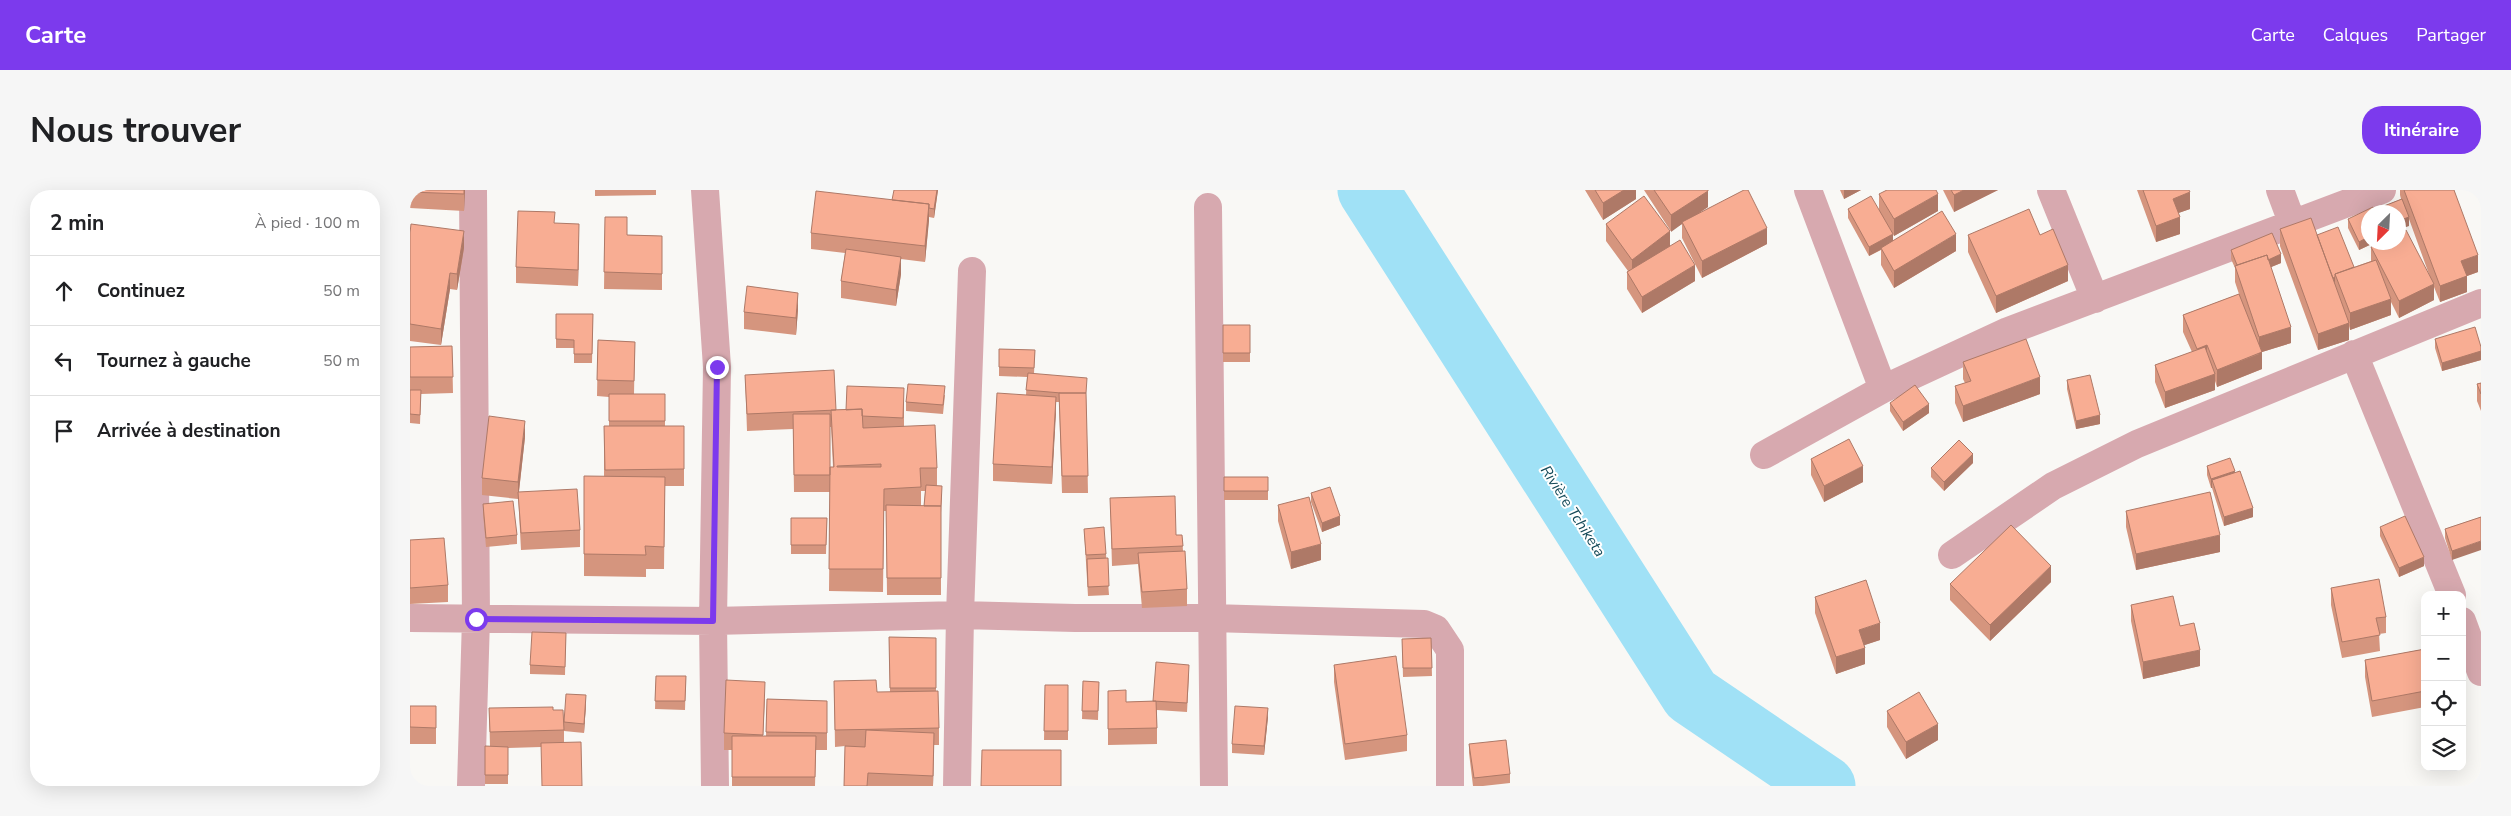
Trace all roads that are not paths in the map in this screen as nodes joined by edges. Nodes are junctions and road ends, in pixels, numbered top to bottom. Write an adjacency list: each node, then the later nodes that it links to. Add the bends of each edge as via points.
1 (473, 190): 20 (street)
2 (705, 190): 21 (street, via 717,367)
3 (1808, 190): 13 (street)
4 (2051, 190): 10 (street)
5 (2280, 190): 8 (street)
6 (2382, 190): 8 (street)
7 (1208, 207): 19 (street)
8 (2293, 225): 10 (street)
9 (972, 271): 17 (street)
10 (2095, 299): 13 (street, via 2008,330)
11 (2481, 304): 12 (street)
12 (2354, 354): 15 (street, via 2137,444 2053,486); 16 (street)
13 (1883, 389): 14 (street)
14 (1764, 455)
15 (1952, 555)
16 (2450, 591)
17 (960, 615): 19 (street); 21 (street); 26 (street)
18 (410, 618): 20 (street)
19 (1211, 618): 27 (street); 28 (street, via 1402,622 1436,629 1450,650)
20 (476, 619): 21 (street); 24 (street)
21 (713, 621): 25 (street)
22 (2466, 632): 23 (street)
23 (2481, 672)
24 (471, 786)
25 (715, 786)
26 (957, 786)
27 (1214, 786)
28 (1450, 786)

